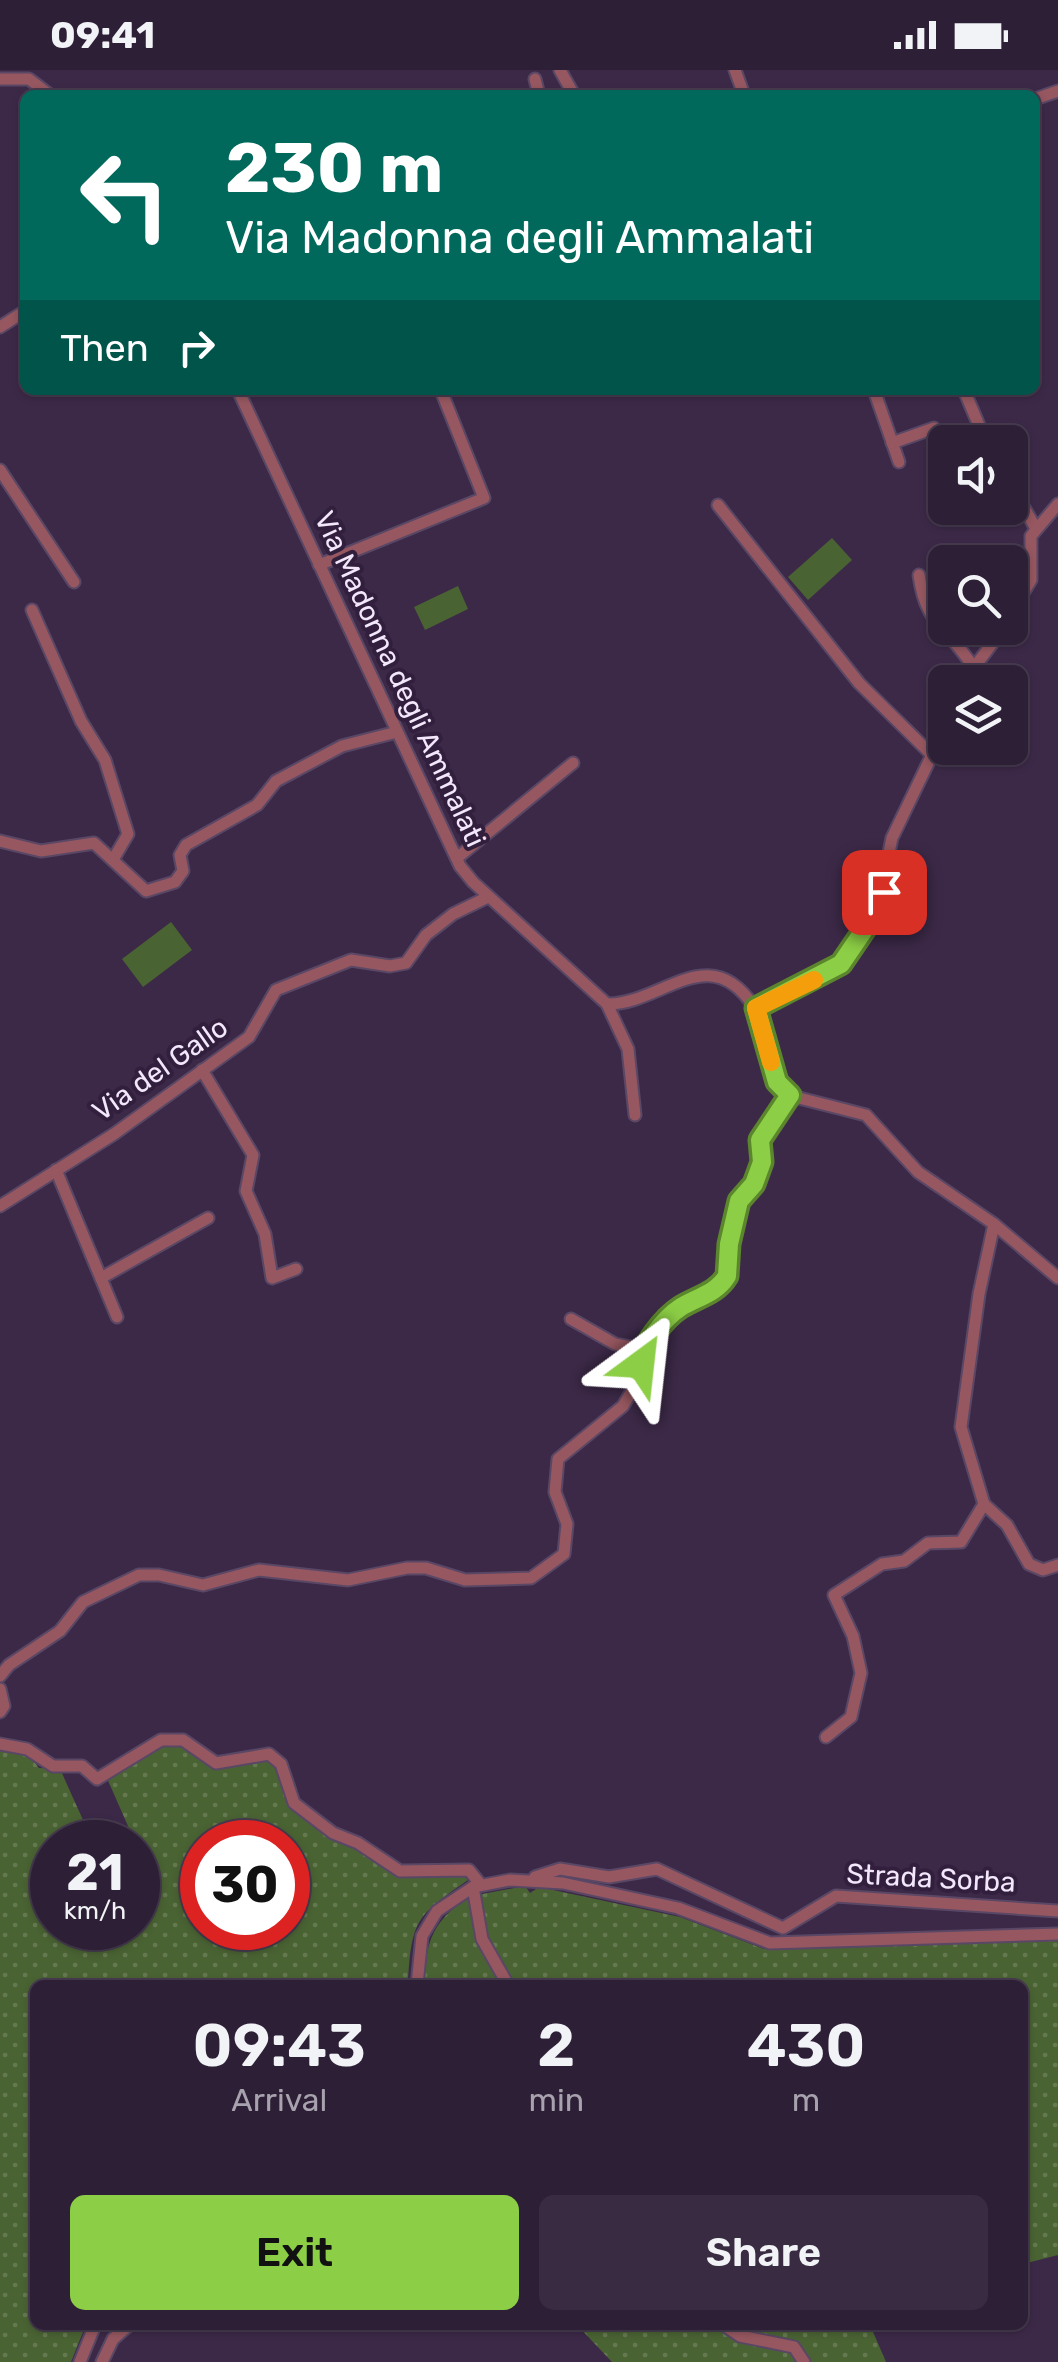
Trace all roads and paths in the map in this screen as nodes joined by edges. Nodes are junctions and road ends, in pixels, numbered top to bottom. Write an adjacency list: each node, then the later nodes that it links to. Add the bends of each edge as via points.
1 (30, 74): 2 (street)
2 (0, 79)
3 (535, 79): 4 (street)
4 (538, 90)
5 (240, 395): 20 (street, Via Madonna degli Ammalati)
6 (443, 395): 20 (street, via 484,498)
7 (876, 395): 11 (street)
8 (966, 395): 9 (street)
9 (979, 425)
10 (928, 430): 11 (street)
11 (892, 443): 12 (street)
12 (899, 462)
13 (0, 470): 22 (street)
14 (1058, 504): 17 (street)
15 (718, 505): 29 (street, via 859,683)
16 (1028, 515): 17 (street)
17 (1035, 527): 19 (street)
18 (1028, 557): 23 (street)
19 (1028, 557)
20 (320, 565): 28 (street, Via Madonna degli Ammalati)
21 (919, 575): 26 (street, via 928,614)
22 (74, 582)
23 (1028, 587)
24 (32, 610): 33 (street, via 105,760 128,834)
25 (990, 645): 27 (street)
26 (972, 665)
27 (975, 665)
28 (397, 732): 33 (street, via 342,746 276,781 256,805 186,845 176,882 146,891); 34 (street, Via Madonna degli Ammalati)
29 (928, 751)
30 (573, 763): 34 (street)
31 (928, 763): 37 (street, via 892,838 877,911 848,956)
32 (0, 841): 33 (street, via 41,851 94,843)
33 (114, 858)
34 (457, 858): 35 (street, Via Madonna degli Ammalati)
35 (488, 896): 36 (street, Via Madonna degli Ammalati); 38 (street, Via del Gallo, via 426,936 406,963 351,960 276,990 256,1030)
36 (607, 1004): 37 (street, via 638,1000 696,976 728,982); 40 (street, via 628,1049)
37 (756, 1008): 39 (street, via 777,1082)
38 (202, 1070): 41 (street, Via del Gallo); 46 (street, via 253,1155 246,1190 265,1234 272,1278)
39 (790, 1095): 44 (street, via 866,1115 918,1172); 52 (street, via 760,1140 762,1162 739,1201 727,1276 679,1308)
40 (635, 1116)
41 (56, 1170): 42 (street, Via del Gallo); 47 (street)
42 (0, 1206)
43 (208, 1218): 47 (street)
44 (994, 1224): 45 (street); 53 (street, via 961,1426)
45 (1040, 1265): 48 (street); 49 (street)
46 (296, 1269)
47 (101, 1278): 50 (street)
48 (1058, 1278)
49 (1058, 1286)
50 (117, 1317)
51 (571, 1319): 52 (street, via 622,1347)
52 (642, 1349): 55 (street, via 637,1382 622,1406 558,1459 555,1492 567,1524 564,1554 531,1578 465,1580 407,1568 348,1580 259,1570 202,1585 139,1575 83,1602 60,1631)
53 (984, 1504): 54 (street, via 1030,1564 1043,1570); 58 (street, via 960,1542 928,1543 834,1595 861,1673 851,1717)
54 (1058, 1565)
55 (0, 1676)
56 (0, 1689): 57 (street)
57 (0, 1712)
58 (826, 1737)
59 (0, 1744): 61 (street, via 28,1749 53,1766 82,1766 97,1779 173,1738 216,1763 269,1754 281,1764 294,1803 333,1833 400,1871 469,1870)
60 (528, 1879): 61 (street); 62 (street, Strada Sorba, via 560,1869 623,1877 657,1869 783,1928 836,1896); 63 (street, via 678,1908 770,1942)
61 (477, 1886): 64 (street, via 431,1918 419,1947); 65 (street, via 482,1938)
62 (1058, 1912)
63 (1058, 1934)
64 (417, 1980)
65 (505, 1980)
66 (92, 2330): 69 (street)
67 (123, 2330): 70 (street)
68 (731, 2330): 71 (street, via 794,2348)
69 (80, 2362)
70 (102, 2362)
71 (804, 2362)

